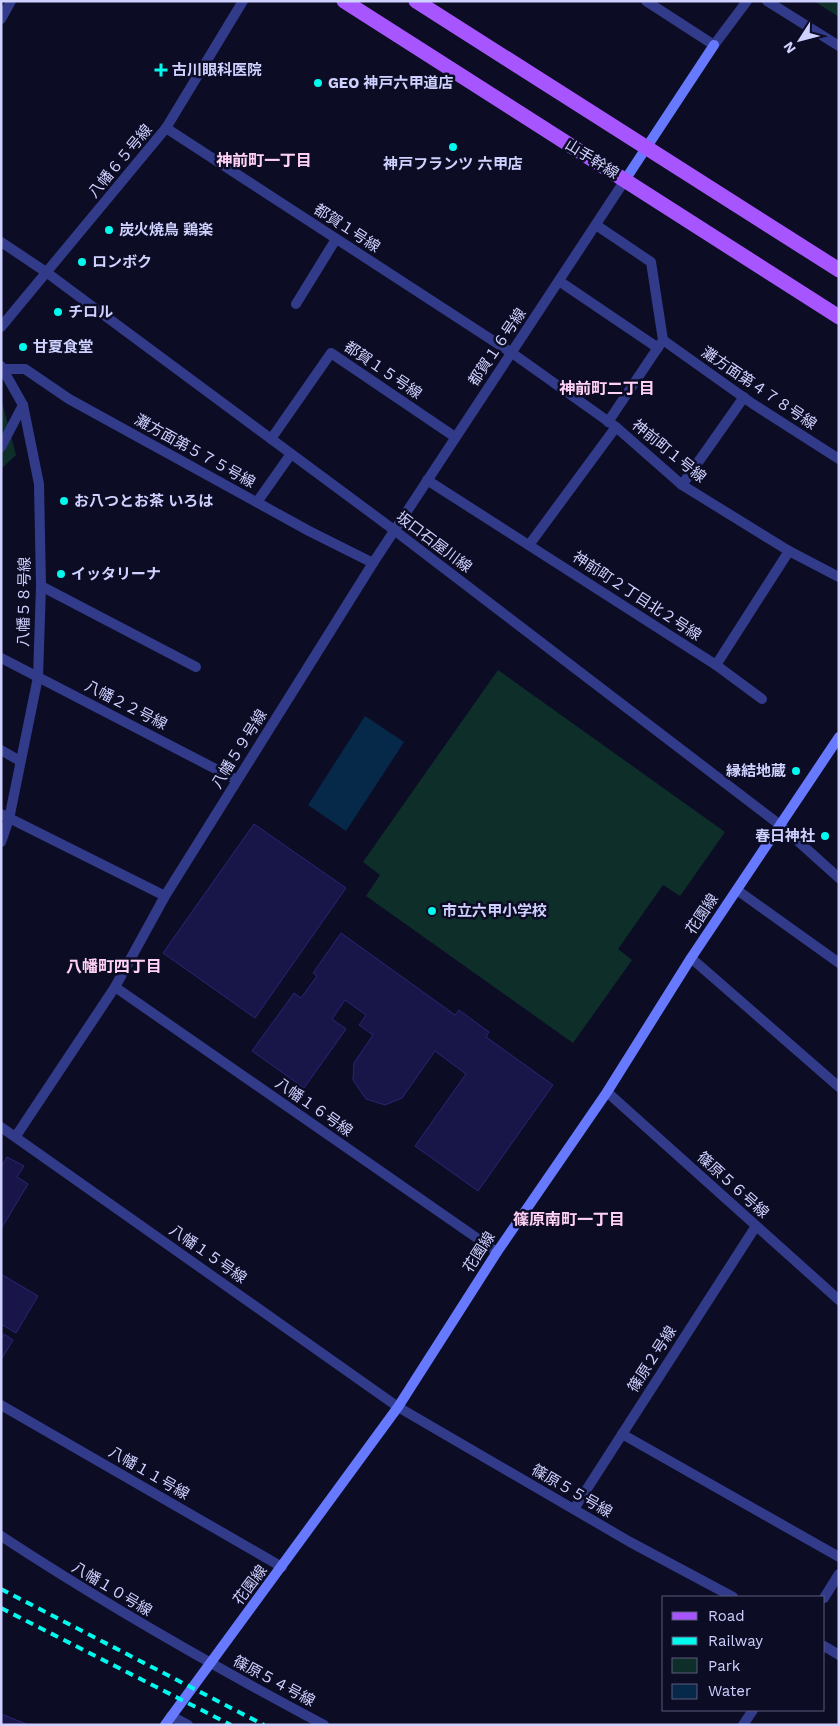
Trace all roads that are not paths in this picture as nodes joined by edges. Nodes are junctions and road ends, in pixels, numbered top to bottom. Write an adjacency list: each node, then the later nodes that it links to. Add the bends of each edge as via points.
1 (11, 1): 8 (street)
2 (243, 1): 11 (street, 八幡６５号線)
3 (344, 1): 13 (main road, 山手幹線)
4 (416, 1): 12 (main road)
5 (646, 1): 9 (street)
6 (747, 1): 9 (street)
7 (767, 1): 10 (street)
8 (1, 19)
9 (714, 45): 12 (street)
10 (839, 46)
11 (166, 128): 15 (street, 都賀１号線); 18 (street, 八幡６５号線)
12 (646, 148): 13 (street); 17 (main road)
13 (625, 180): 14 (street, 都賀１６号線); 21 (main road, 山手幹線)
14 (596, 225): 19 (street, 都賀１６号線); 23 (street, via 651,262)
15 (336, 239): 20 (street); 24 (street, 都賀１号線)
16 (1, 242): 18 (street, 坂口石屋川線)
17 (839, 270)
18 (46, 272): 22 (street, 八幡６５号線); 30 (street, 坂口石屋川線)
19 (560, 281): 23 (street, 灘方面第４７８号線); 24 (street, 都賀１６号線)
20 (296, 304)
21 (839, 317)
22 (1, 327)
23 (661, 344): 26 (street, 灘方面第４７８号線); 28 (street)
24 (512, 353): 28 (street, 神前町１号線); 29 (street, 都賀１６号線)
25 (2, 367): 27 (street, 八幡５８号線); 36 (street, 灘方面第５７５号線, via 25,369 69,399)
26 (744, 397): 33 (street, 灘方面第４７８号線); 35 (street)
27 (23, 405): 31 (street); 42 (street, 八幡５８号線, via 39,484)
28 (612, 424): 35 (street, 神前町１号線); 38 (street)
29 (455, 437): 30 (street, 都賀１５号線, via 331,354); 34 (street, 都賀１６号線)
30 (271, 438): 32 (street, 坂口石屋川線)
31 (1, 447)
32 (291, 454): 36 (street); 37 (street, 坂口石屋川線)
33 (839, 459)
34 (427, 480): 37 (street, 都賀１６号線); 38 (street, 神前町２丁目北２号線)
35 (682, 484): 39 (street, 神前町１号線)
36 (257, 502): 40 (street, 灘方面第５７５号線)
37 (394, 530): 40 (street, 八幡５９号線); 53 (street, 坂口石屋川線)
38 (529, 545): 44 (street, 神前町２丁目北２号線)
39 (789, 551): 41 (street, 神前町１号線); 44 (street)
40 (373, 563): 51 (street, 八幡５９号線)
41 (839, 577)
42 (40, 586): 45 (street); 46 (street, 八幡５８号線)
43 (1, 658): 46 (street, 八幡２２号線)
44 (716, 665): 47 (street, 神前町２丁目北２号線)
45 (196, 667)
46 (38, 677): 50 (street, 八幡５８号線); 51 (street, 八幡２２号線)
47 (762, 699)
48 (839, 737): 53 (street, 花園線)
49 (1, 750): 50 (street)
50 (20, 761): 52 (street, 八幡５８号線)
51 (237, 780): 57 (street, 八幡５９号線)
52 (5, 816): 54 (street, 八幡５８号線); 57 (street)
53 (780, 825): 55 (street, 坂口石屋川線); 56 (street, 花園線)
54 (1, 842)
55 (839, 878)
56 (737, 890): 58 (street, 花園線); 59 (street)
57 (165, 896): 60 (street, 八幡５９号線)
58 (691, 958): 61 (street); 62 (street, 花園線)
59 (839, 963)
60 (115, 986): 64 (street, 八幡５９号線); 66 (street, 八幡１６号線)
61 (839, 1087)
62 (607, 1092): 65 (street, 篠原５６号線); 66 (street, 花園線)
63 (1, 1127): 64 (street, 八幡１５号線)
64 (16, 1136): 69 (street, 八幡１５号線)
65 (756, 1226): 67 (street, 篠原５６号線); 70 (street, 篠原２号線)
66 (497, 1252): 69 (street, 花園線)
67 (839, 1300)
68 (1, 1405): 74 (street, 八幡１１号線)
69 (398, 1407): 71 (street, 篠原５５号線); 74 (street, 花園線)
70 (622, 1434): 71 (street, 篠原２号線); 73 (street)
71 (574, 1509): 76 (street, 篠原５５号線)
72 (1, 1536): 80 (street, 八幡１０号線, via 87,1592)
73 (839, 1556)
74 (282, 1566): 80 (street, 花園線)
75 (839, 1574): 77 (street)
76 (731, 1596)
77 (825, 1596)
78 (825, 1647): 79 (street)
79 (839, 1655)
80 (210, 1664): 82 (street, 花園線); 84 (street, 篠原５４号線)
81 (752, 1711): 85 (street)
82 (168, 1720): 83 (street)
83 (188, 1725)
84 (324, 1725)
85 (744, 1725)

